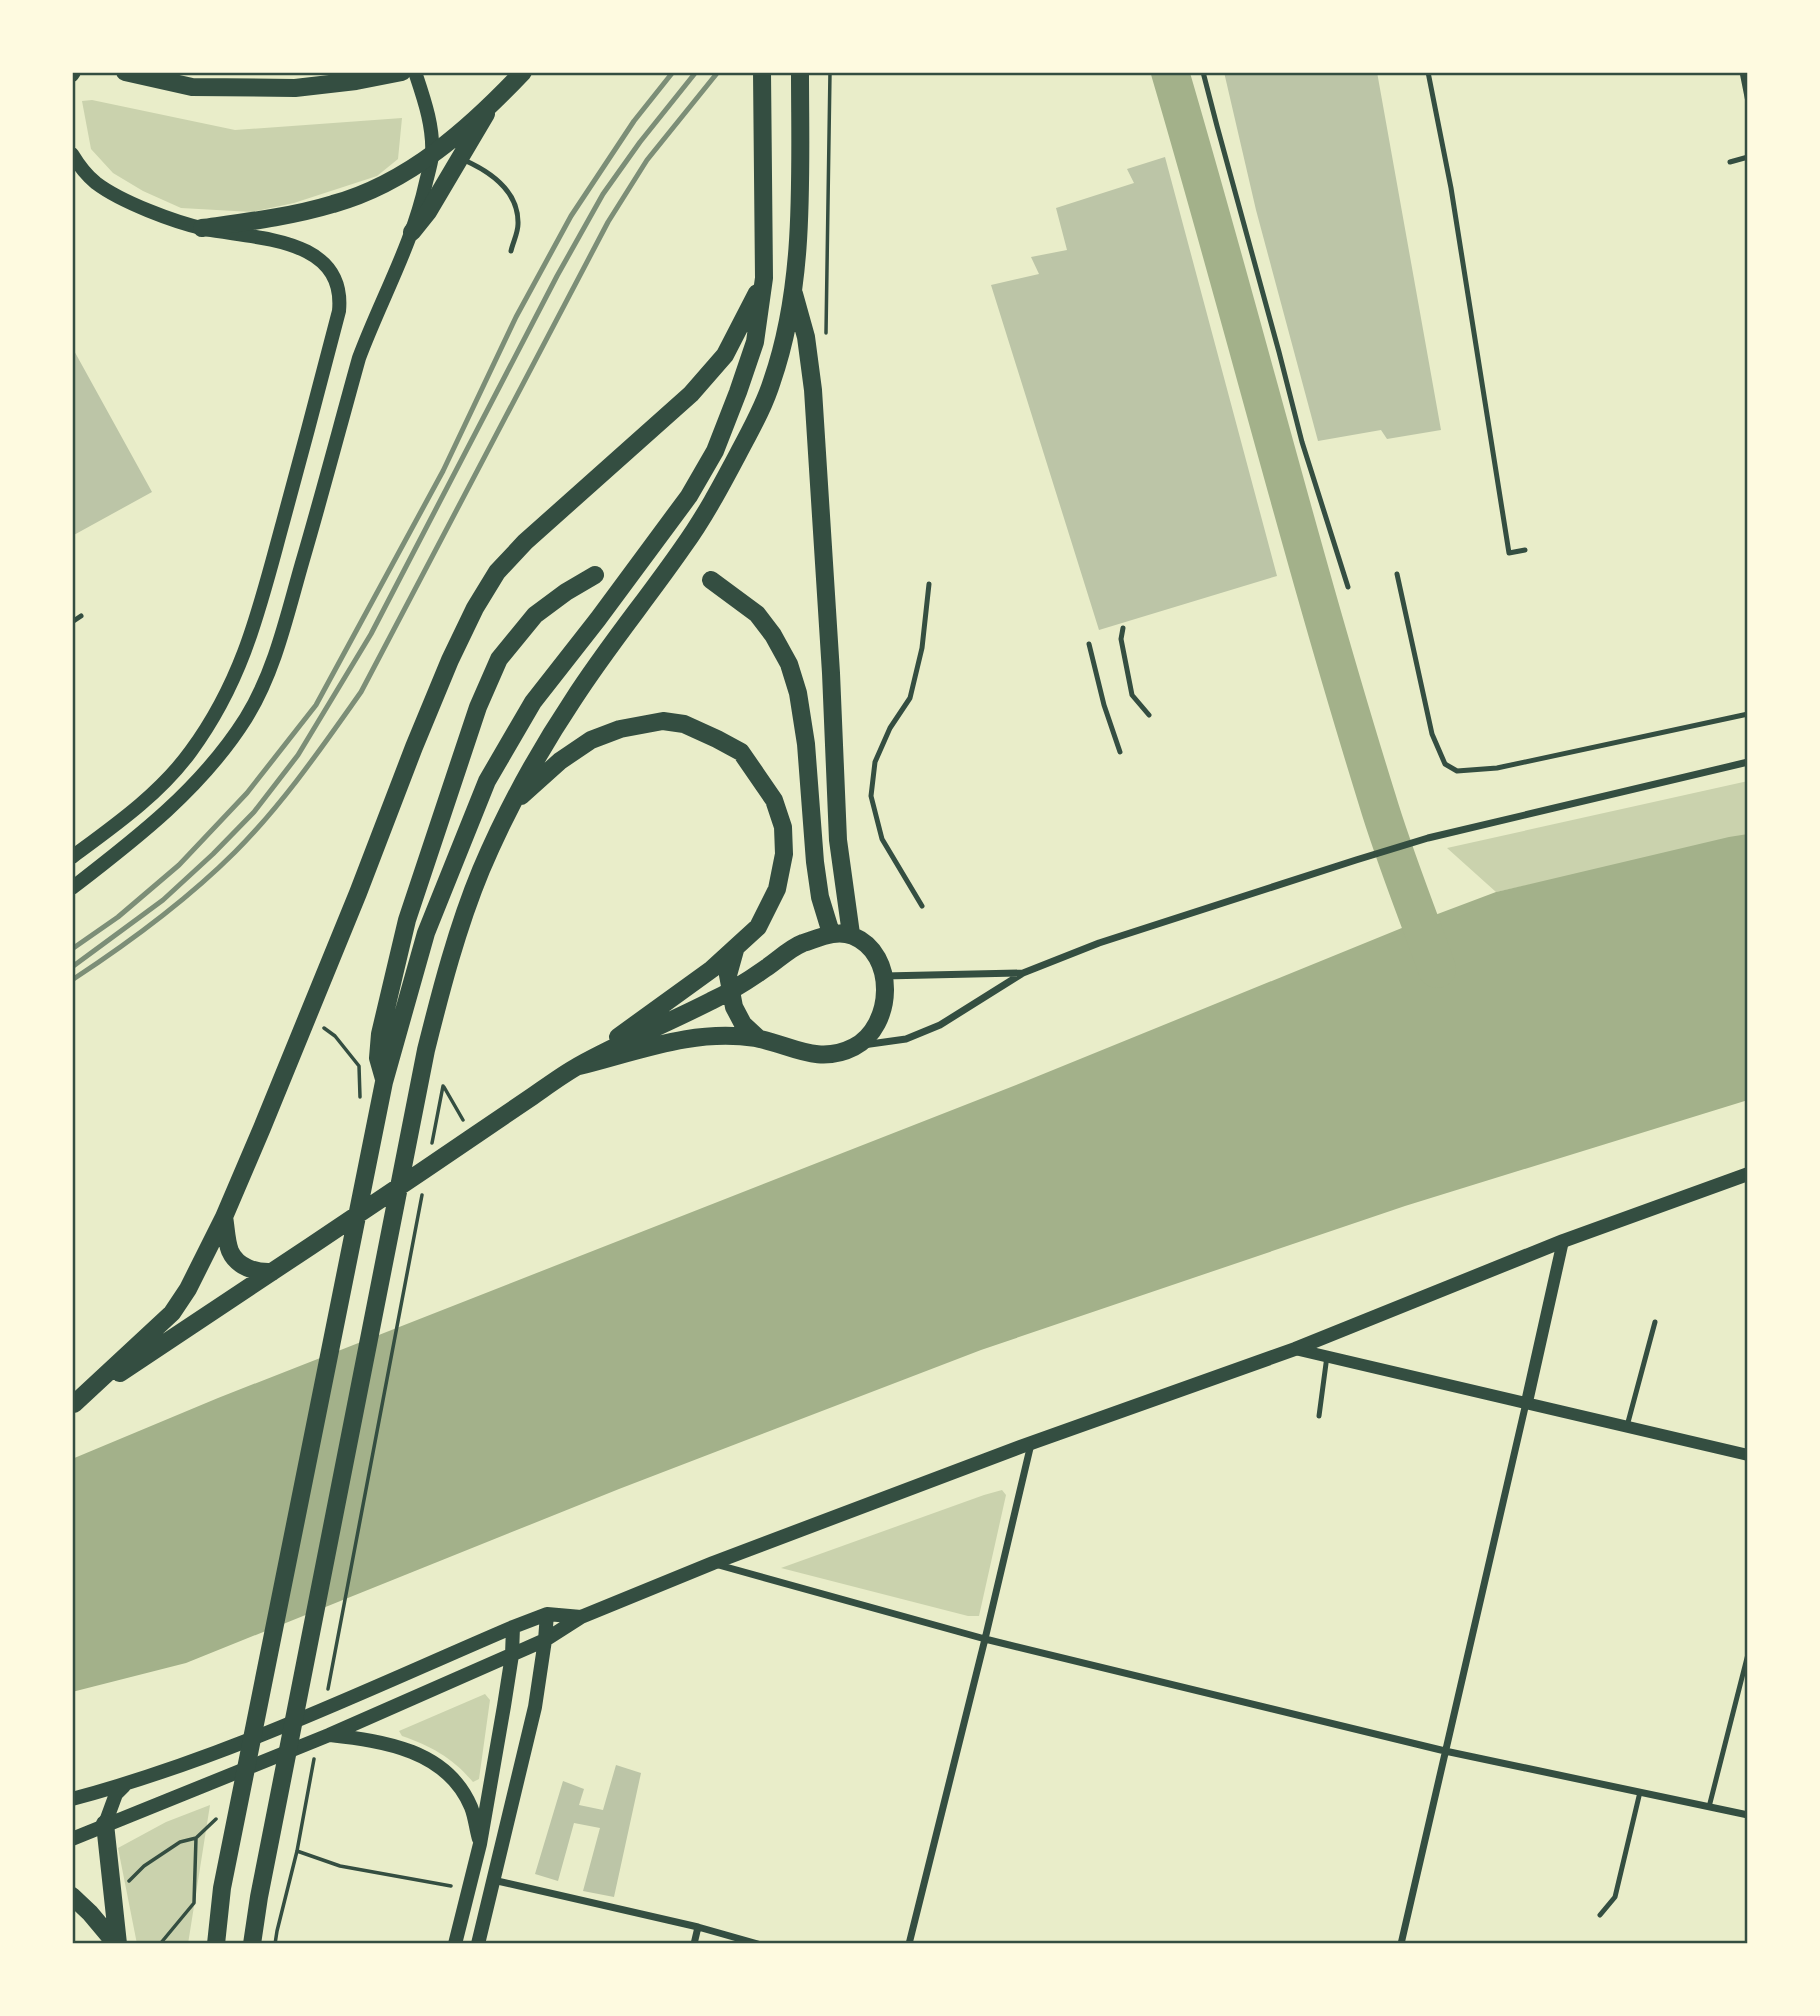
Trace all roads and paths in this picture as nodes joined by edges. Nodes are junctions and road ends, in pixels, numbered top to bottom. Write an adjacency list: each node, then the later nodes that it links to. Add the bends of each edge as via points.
1 (124, 72): 2 (main road, via 192,88 282,88)
2 (402, 72)
3 (415, 72): 14 (main road, via 428,113)
4 (523, 72): 12 (main road)
5 (762, 72): 21 (main road)
6 (800, 72): 22 (main road)
7 (830, 72): 23 (path, via 826,345)
8 (1203, 72): 29 (lane, via 1302,442)
9 (1428, 72): 24 (lane, via 1509,553)
10 (1742, 72): 11 (lane)
11 (1748, 102)
12 (491, 106): 14 (main road); 16 (main road)
13 (72, 154): 18 (main road, via 95,182 118,197)
14 (432, 155): 18 (main road, via 388,182 335,204); 19 (main road)
15 (1748, 157): 17 (lane)
16 (461, 159): 19 (main road); 20 (lane, via 504,186 516,204 518,226)
17 (1730, 162)
18 (202, 228): 39 (main road, via 293,245 310,253 323,261 338,284 339,311 252,634 226,695 171,775)
19 (412, 232): 40 (main road, via 359,358 281,637 247,717 201,778 159,819)
20 (511, 251)
21 (764, 278): 52 (main road, via 755,342 715,451 688,496 533,702 487,781 426,933); 58 (main road, via 712,372 525,542 475,608)
22 (793, 290): 23 (main road); 38 (main road, via 772,382 730,470 685,545 575,697)
23 (808, 347): 43 (main road, via 821,495 838,840)
24 (1525, 550)
25 (1396, 574): 34 (lane, via 1432,734 1445,764 1457,771 1497,768)
26 (595, 575): 52 (main road, via 535,615 499,659 478,707 407,920 380,1034)
27 (711, 580): 42 (main road, via 757,614 789,664 806,744 820,897)
28 (929, 584): 41 (lane, via 922,648 910,698 875,762 872,796 882,839)
29 (1348, 587)
30 (81, 616): 31 (lane)
31 (72, 622)
32 (1123, 628): 35 (lane, via 1132,695)
33 (1089, 644): 36 (lane)
34 (1748, 714)
35 (1149, 715)
36 (1120, 752)
37 (1748, 762): 45 (street, via 1428,838 1099,943)
38 (512, 805): 44 (main road, via 560,761 591,740 620,729 663,721 684,724 741,752 774,800 783,827 784,854 771,903 758,928); 102 (main road, via 481,871 436,1007)
39 (72, 857)
40 (72, 888)
41 (922, 906)
42 (831, 933): 43 (main road); 47 (main road, via 797,946)
43 (851, 934): 46 (main road, via 873,952)
44 (735, 950): 47 (main road, via 728,975); 51 (main road)
45 (1023, 973): 46 (street); 49 (street, via 940,1026 905,1039)
46 (883, 976): 49 (main road, via 883,1011)
47 (730, 991): 48 (main road, via 743,1024); 51 (main road)
48 (759, 1039): 49 (main road, via 820,1055); 51 (main road, via 695,1037)
49 (855, 1046)
50 (359, 1066): 53 (path)
51 (579, 1066): 54 (main road)
52 (384, 1082): 101 (main road, via 222,1888)
53 (360, 1103)
54 (472, 1137): 55 (path, via 443,1086); 60 (main road)
55 (430, 1154)
56 (1748, 1174): 59 (main road)
57 (422, 1195): 78 (path)
58 (224, 1217): 60 (main road, via 230,1251 240,1263); 65 (main road, via 172,1313)
59 (1563, 1241): 62 (main road); 64 (street)
60 (272, 1272): 65 (main road)
61 (1655, 1322): 67 (lane)
62 (1295, 1349): 63 (street); 68 (main road)
63 (1327, 1356): 64 (street); 66 (lane)
64 (1527, 1402): 67 (street); 80 (street)
65 (73, 1405)
66 (1319, 1416)
67 (1627, 1426): 69 (street)
68 (1031, 1443): 70 (main road); 74 (street)
69 (1748, 1455)
70 (713, 1563): 72 (main road); 74 (street)
71 (547, 1614): 72 (main road); 73 (main road); 75 (main road)
72 (581, 1617): 75 (main road)
73 (513, 1626): 77 (main road); 82 (main road, via 246,1741)
74 (985, 1639): 80 (street); 108 (street)
75 (545, 1640): 77 (main road); 93 (main road, via 535,1707)
76 (1748, 1654): 85 (lane)
77 (512, 1655): 79 (main road); 91 (main road)
78 (326, 1701)
79 (329, 1735): 88 (main road); 91 (main road, via 399,1747 444,1769 471,1808)
80 (1446, 1751): 83 (street); 109 (street)
81 (315, 1755): 92 (path)
82 (124, 1786): 84 (main road); 88 (main road, via 116,1794)
83 (1640, 1792): 85 (street); 97 (lane, via 1615,1897)
84 (72, 1800)
85 (1709, 1807): 86 (street)
86 (1748, 1815)
87 (216, 1819): 89 (path)
88 (105, 1824): 90 (main road); 96 (main road)
89 (196, 1838): 96 (path, via 180,1842 144,1866); 100 (path, via 194,1903)
90 (72, 1839)
91 (480, 1843): 94 (main road)
92 (297, 1851): 94 (path, via 340,1866); 103 (path)
93 (494, 1880): 98 (street); 105 (main road)
94 (469, 1889): 104 (main road)
95 (72, 1896): 99 (main road)
96 (113, 1897): 99 (main road)
97 (1600, 1914)
98 (698, 1927): 106 (street); 107 (street)
99 (117, 1944)
100 (160, 1944)
101 (216, 1944)
102 (252, 1944)
103 (275, 1944)
104 (455, 1944)
105 (478, 1944)
106 (694, 1944)
107 (758, 1944)
108 (909, 1944)
109 (1401, 1944)

